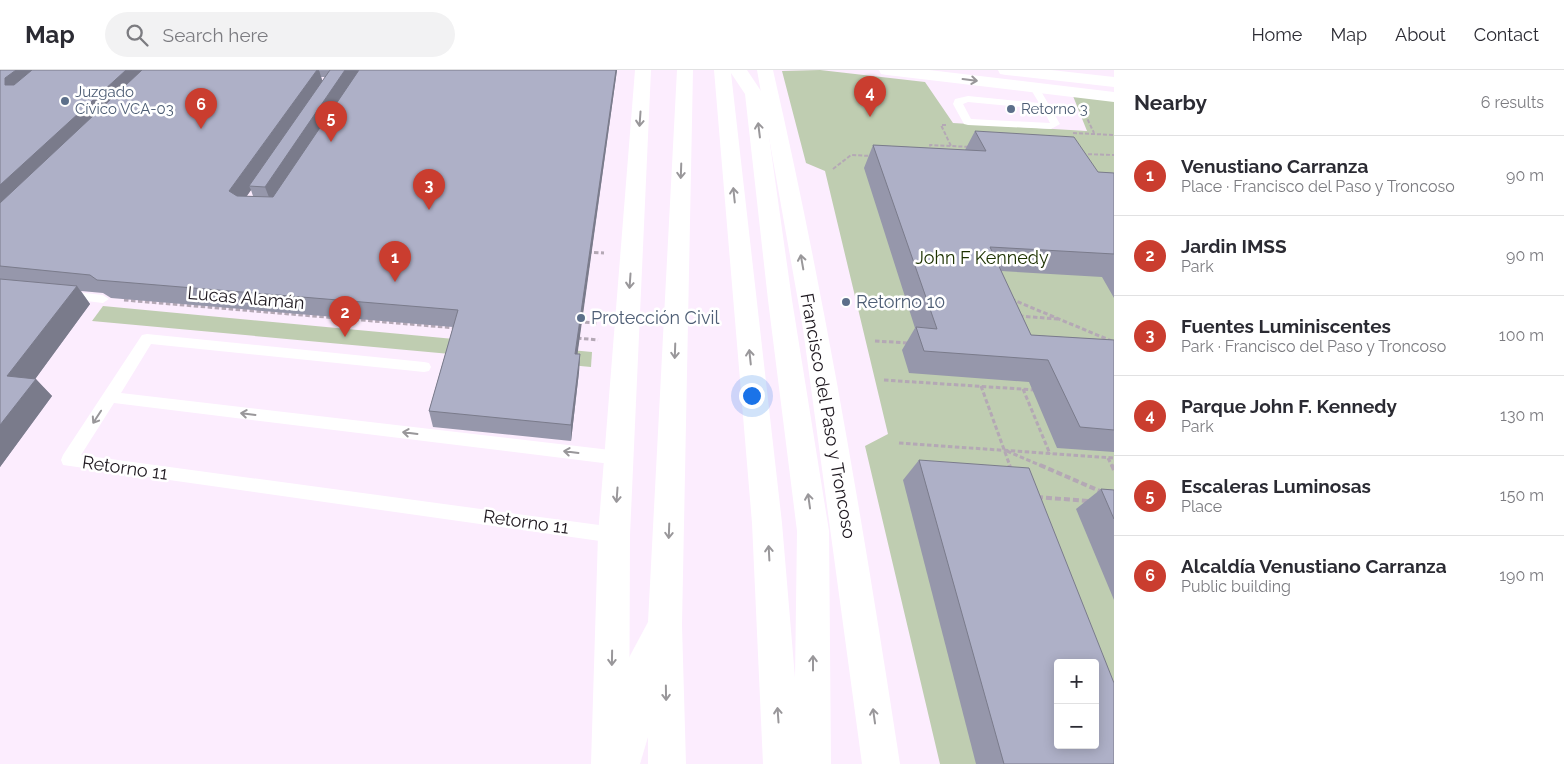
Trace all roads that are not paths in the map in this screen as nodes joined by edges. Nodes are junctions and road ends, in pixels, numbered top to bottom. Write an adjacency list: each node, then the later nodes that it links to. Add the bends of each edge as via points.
1 (643, 70): 16 (main road, one-way to 16)
2 (685, 70): 18 (main road, one-way to 18)
3 (722, 70): 22 (main road, one-way to 3, via 767,524)
4 (736, 70): 23 (main road, one-way to 4, via 813,531 754,94 743,75)
5 (887, 70): 9 (main road, one-way to 9)
6 (1006, 70): 8 (main road)
7 (764, 72): 24 (main road, Francisco del Paso y Troncoso, one-way to 7, via 840,472 781,147)
8 (1114, 82)
9 (1035, 88): 10 (main road); 11 (lane)
10 (1114, 97)
11 (1046, 106): 11 (lane, via 968,99 958,101 968,122 994,124 1051,126 1055,124)
12 (56, 294): 13 (lane)
13 (103, 299)
14 (424, 367): 15 (lane, via 147,339)
15 (110, 397): 16 (lane, one-way to 15); 17 (lane, Retorno 11, one-way to 17, via 69,460)
16 (619, 458): 17 (main road, one-way to 17)
17 (614, 534): 19 (main road, one-way to 19)
18 (665, 625): 20 (main road, via 643,665 632,727); 21 (main road, one-way to 21)
19 (610, 764)
20 (621, 764)
21 (667, 764)
22 (782, 764)
23 (812, 764)
24 (881, 764)

